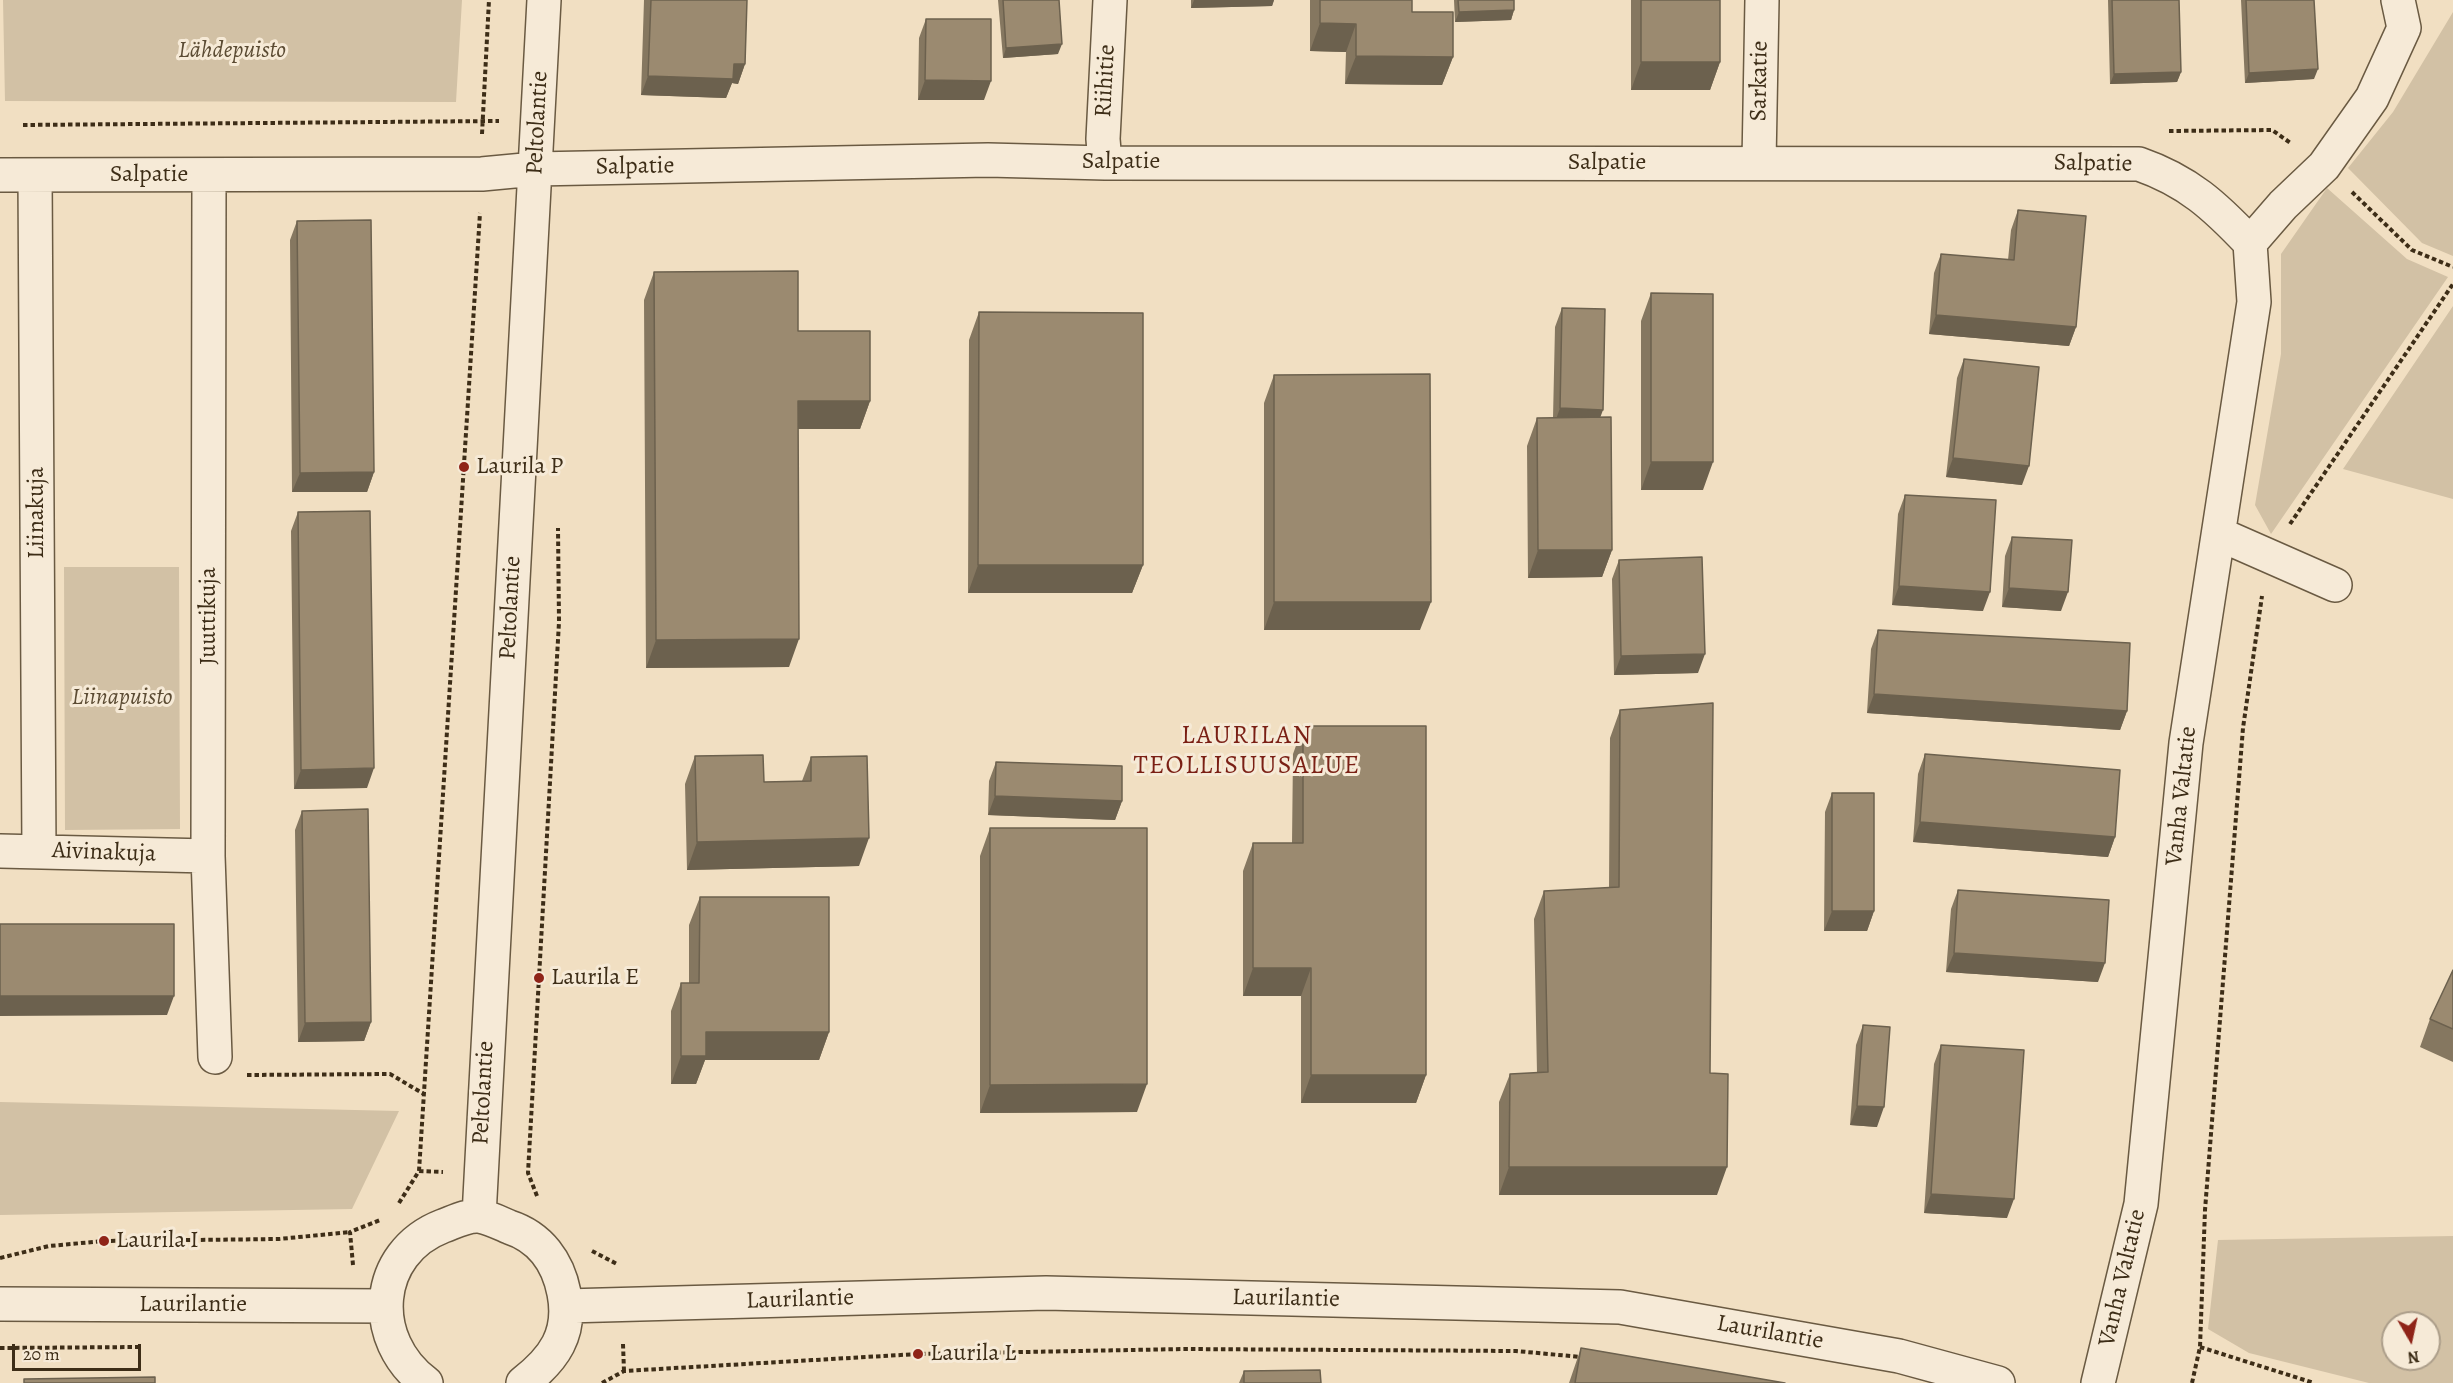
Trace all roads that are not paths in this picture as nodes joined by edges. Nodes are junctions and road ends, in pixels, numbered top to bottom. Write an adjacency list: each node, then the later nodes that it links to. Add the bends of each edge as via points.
1 (544, 0): 7 (street, Peltolantie)
2 (1110, 0): 6 (street, Riihitie)
3 (1762, 0): 5 (street, Sarkatie)
4 (2398, 0): 11 (street, via 2404,28 2373,98 2324,166)
5 (1759, 162): 6 (street, Salpatie); 11 (street, Salpatie, via 2139,164 2167,173 2202,194)
6 (1105, 163): 7 (street, Salpatie, via 988,160)
7 (536, 169): 10 (street, Salpatie, via 482,174); 18 (street, Peltolantie)
8 (0, 175): 9 (street, Salpatie)
9 (35, 175): 10 (street, Salpatie); 15 (street, Liinakuja)
10 (209, 175): 16 (street, Juuttikuja)
11 (2250, 243): 12 (street, Vanha Valtatie, via 2254,302)
12 (2218, 534): 13 (street); 25 (street, Vanha Valtatie, via 2186,743 2141,1204)
13 (2335, 585)
14 (0, 851): 15 (street, Aivinakuja)
15 (39, 851): 16 (street, Aivinakuja)
16 (208, 856): 17 (street, Juuttikuja)
17 (215, 1057)
18 (479, 1216): 20 (street, via 426,1233 403,1254 389,1282); 21 (street, via 526,1233 549,1255 560,1275)
19 (0, 1304): 20 (street, Laurilantie)
20 (370, 1306): 22 (street, via 410,1371)
21 (566, 1306): 23 (street, via 561,1339 546,1366); 24 (street, Laurilantie, via 1046,1293 1620,1307 1899,1356)
22 (426, 1383)
23 (524, 1383)
24 (1998, 1383)
25 (2098, 1383)

